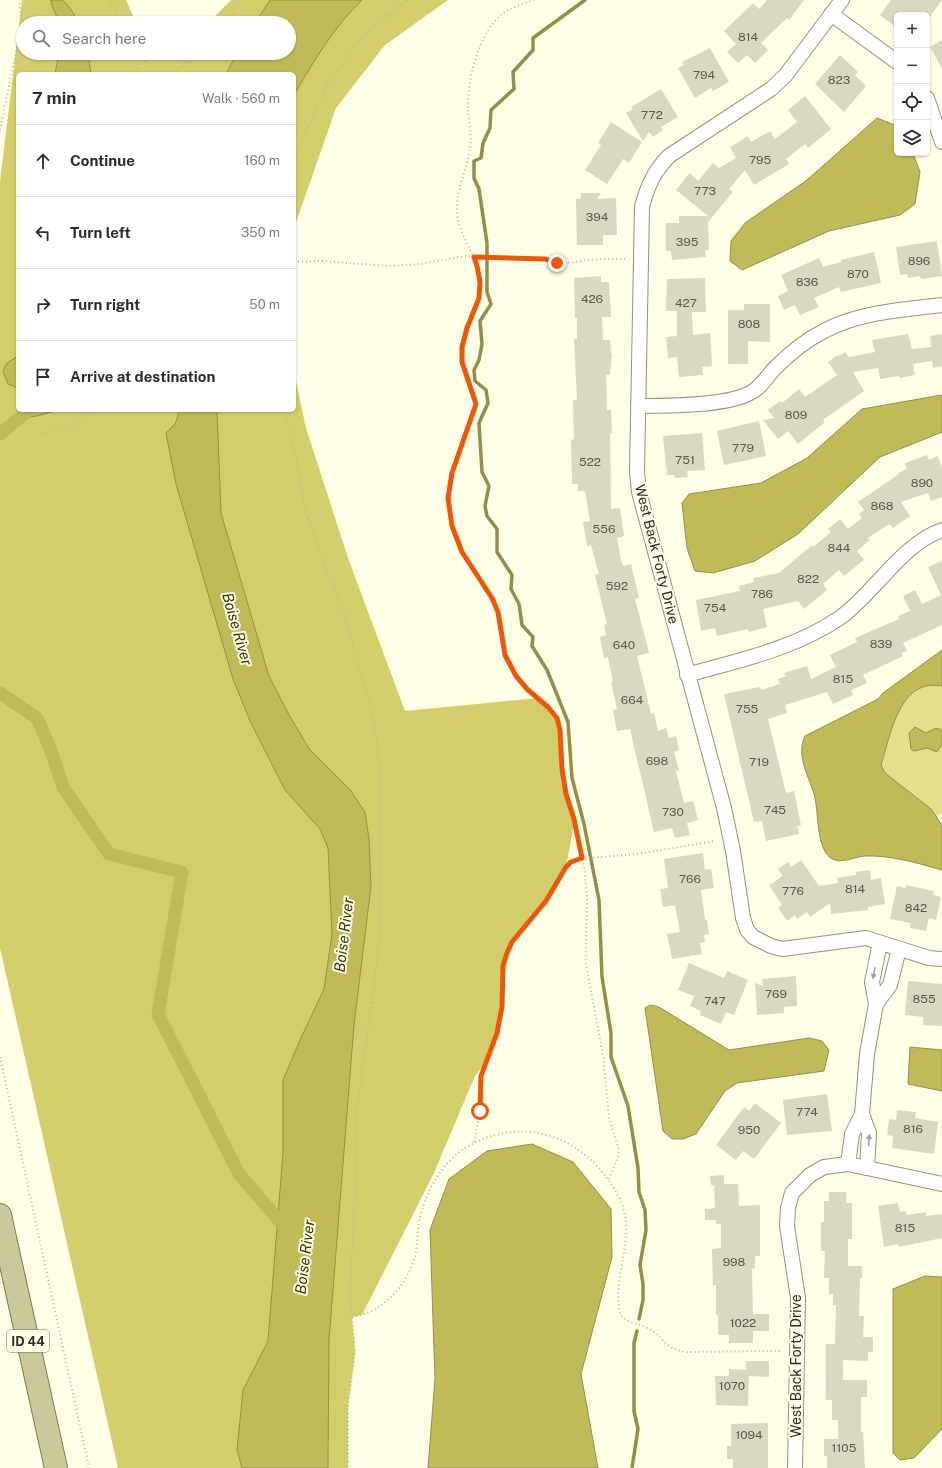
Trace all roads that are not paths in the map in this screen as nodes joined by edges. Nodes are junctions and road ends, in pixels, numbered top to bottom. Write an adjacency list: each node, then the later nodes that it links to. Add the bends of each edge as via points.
1 (842, 0): 2 (street)
2 (831, 14): 3 (street); 7 (street, West Back Forty Drive, via 785,76 771,89 669,156 660,164 648,184 642,207)
3 (894, 60)
4 (930, 107): 5 (street)
5 (942, 142)
6 (942, 305): 7 (street, via 868,316 824,330 806,341 759,386 743,396 684,405)
7 (638, 406): 9 (street, West Back Forty Drive, via 639,492)
8 (942, 530): 9 (street, via 918,543 841,617 814,633 788,646)
9 (687, 675): 10 (street, West Back Forty Drive, via 724,808 747,930 753,937 782,949 866,938)
10 (880, 943): 11 (street); 13 (street, one-way to 13, via 872,982)
11 (899, 949): 12 (street); 13 (street, via 890,985)
12 (942, 959)
13 (876, 1004): 14 (street, via 867,1054)
14 (862, 1114): 15 (street, via 852,1134); 16 (street, one-way to 14, via 869,1133)
15 (848, 1164): 16 (street); 20 (street, West Back Forty Drive, via 824,1168 810,1175 792,1193 788,1208 787,1226 798,1298)
16 (867, 1168): 17 (street)
17 (942, 1184)
18 (0, 1215): 19 (main road, ID 44)
19 (56, 1468)
20 (795, 1468)

